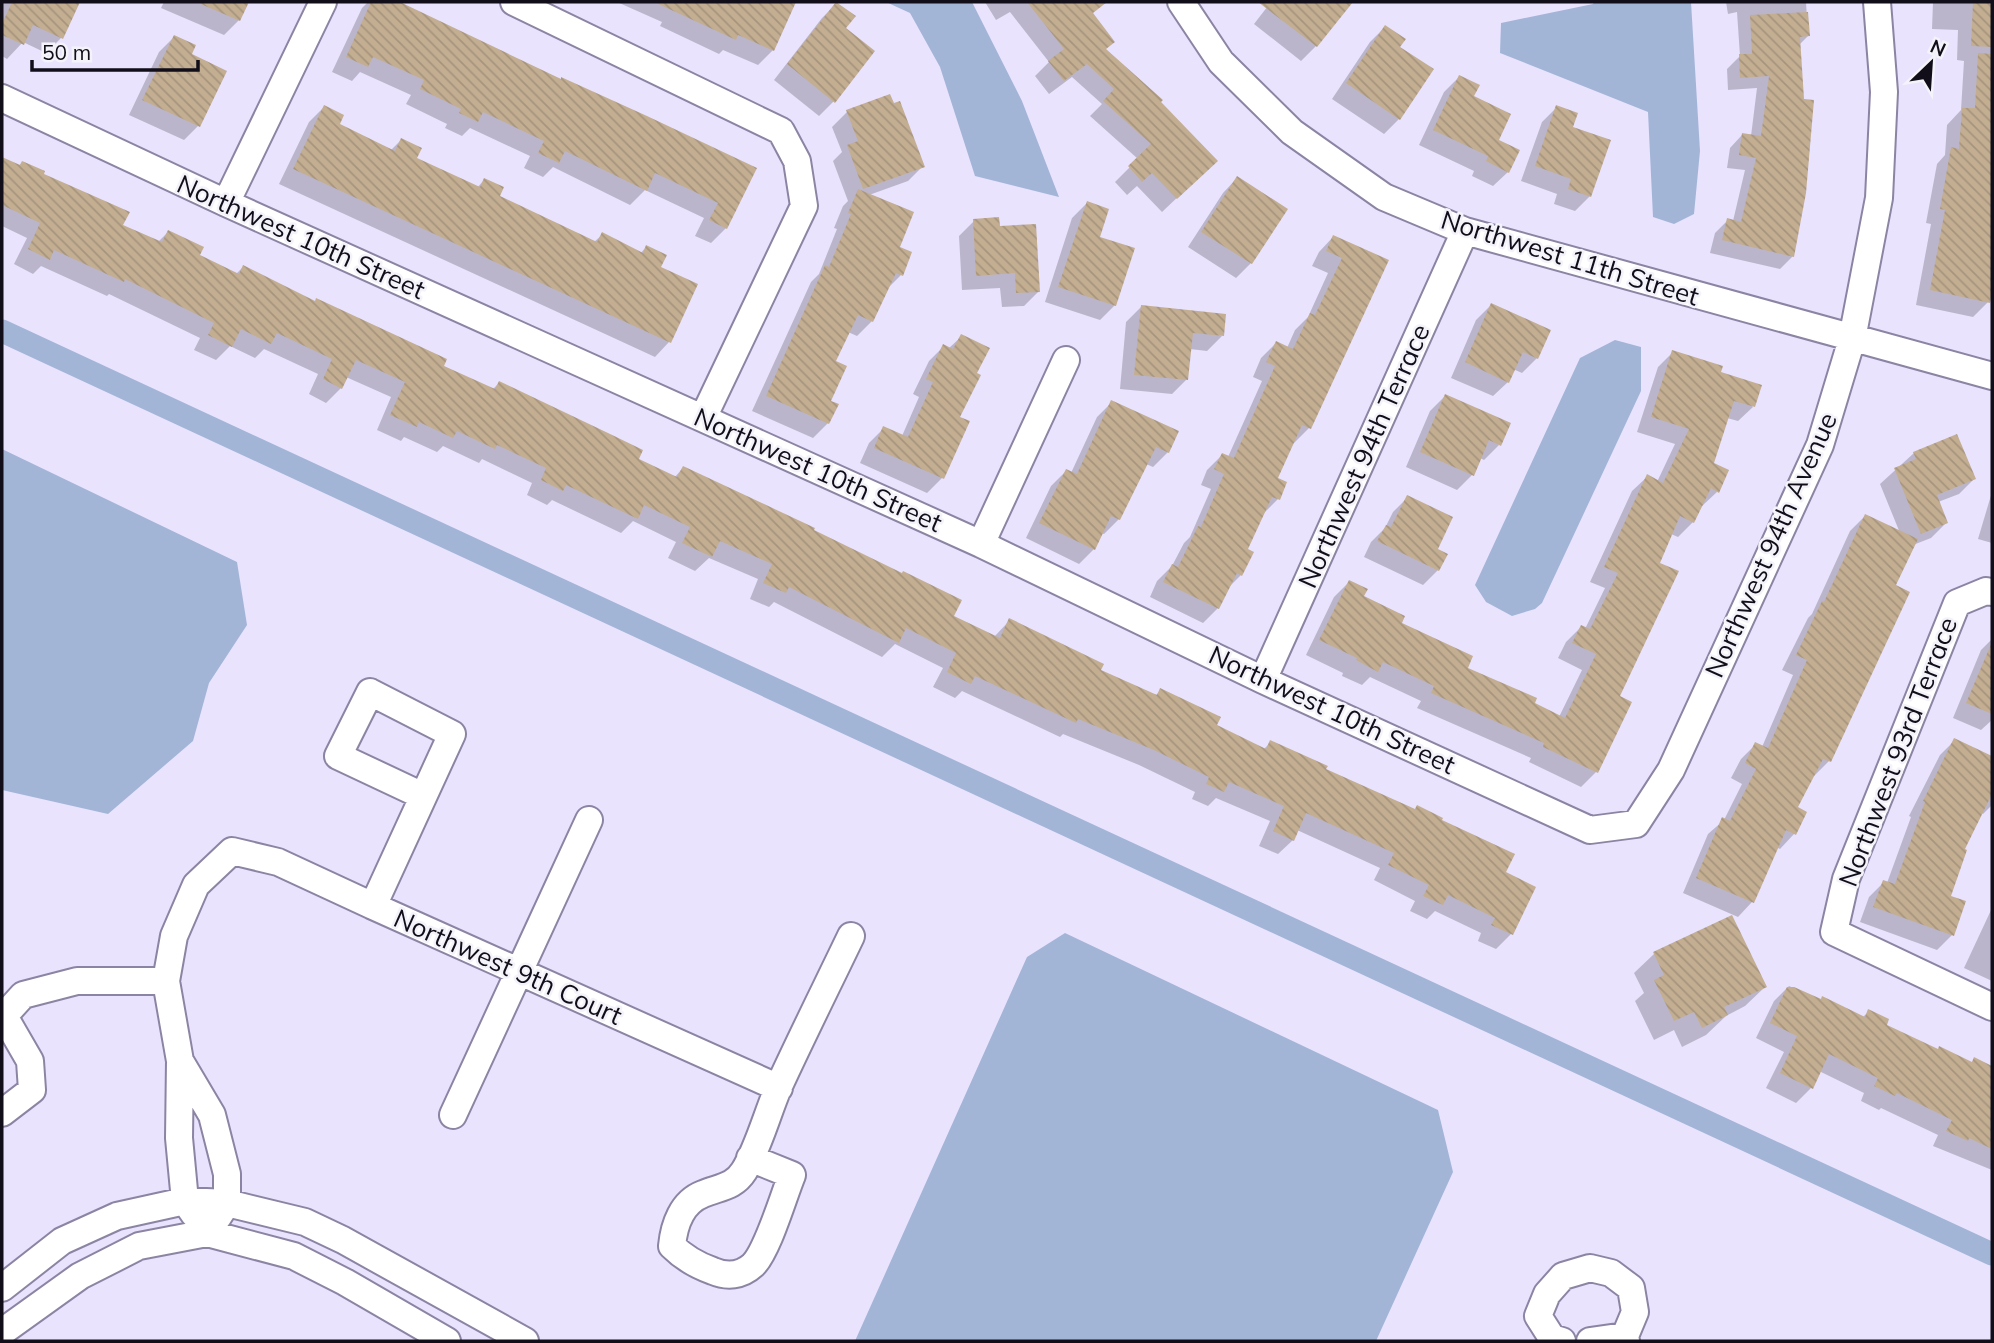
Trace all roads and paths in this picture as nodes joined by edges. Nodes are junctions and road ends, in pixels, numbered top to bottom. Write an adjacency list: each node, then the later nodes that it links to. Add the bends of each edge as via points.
1 (323, 2): 6 (street)
2 (513, 2): 11 (street, via 781,131 797,161 803,206)
3 (1181, 2): 7 (street, Northwest 11th Street, via 1222,62 1292,132 1384,197)
4 (1877, 2): 8 (street, Northwest 94th Avenue, via 1884,92 1879,198)
5 (2, 98): 6 (street, Northwest 10th Street)
6 (226, 203): 11 (street, Northwest 10th Street)
7 (1465, 232): 8 (street, Northwest 11th Street); 14 (street, Northwest 94th Terrace)
8 (1853, 340): 10 (street, Northwest 11th Street); 17 (street, Northwest 94th Avenue, via 1820,445 1671,770)
9 (1066, 360): 12 (street)
10 (1992, 376)
11 (703, 418): 12 (street, Northwest 10th Street)
12 (981, 544): 14 (street, Northwest 10th Street)
13 (1989, 591): 22 (street, Northwest 93rd Terrace, via 1957,603 1846,879 1834,932)
14 (1263, 680): 17 (street, Northwest 10th Street, via 1590,830)
15 (423, 796): 15 (street, Northwest 9th Court, via 452,734 370,692 338,756); 18 (street, Northwest 9th Court)
16 (590, 820): 20 (street)
17 (1636, 824)
18 (373, 906): 20 (street, Northwest 9th Court); 21 (street, via 278,862 232,851 196,885 174,936)
19 (851, 936): 25 (street)
20 (519, 972): 25 (street, Northwest 9th Court); 27 (street)
21 (166, 981): 23 (street, via 77,981 23,995); 24 (street)
22 (1992, 1007)
23 (3, 1017): 26 (street, via 30,1061 32,1090)
24 (180, 1061): 29 (street, via 179,1139); 30 (street, via 212,1115 228,1174)
25 (779, 1088): 28 (street)
26 (2, 1113)
27 (453, 1115)
28 (750, 1158): 28 (street, via 733,1184 701,1194 686,1207 674,1228 672,1246 684,1258 724,1276 754,1264 792,1175)
29 (185, 1200): 30 (street); 31 (street); 32 (street, via 117,1216 62,1241)
30 (227, 1203): 31 (street); 36 (street, via 305,1222)
31 (207, 1233): 33 (street, via 139,1246 80,1276); 35 (street, via 294,1256)
32 (2, 1288)
33 (2, 1332)
34 (1625, 1338): 37 (street, via 1635,1311 1631,1288 1611,1273 1590,1268 1563,1276 1547,1294 1538,1317 1552,1338); 38 (street)
35 (447, 1341)
36 (525, 1341)
37 (1562, 1341)
38 (1590, 1341)

